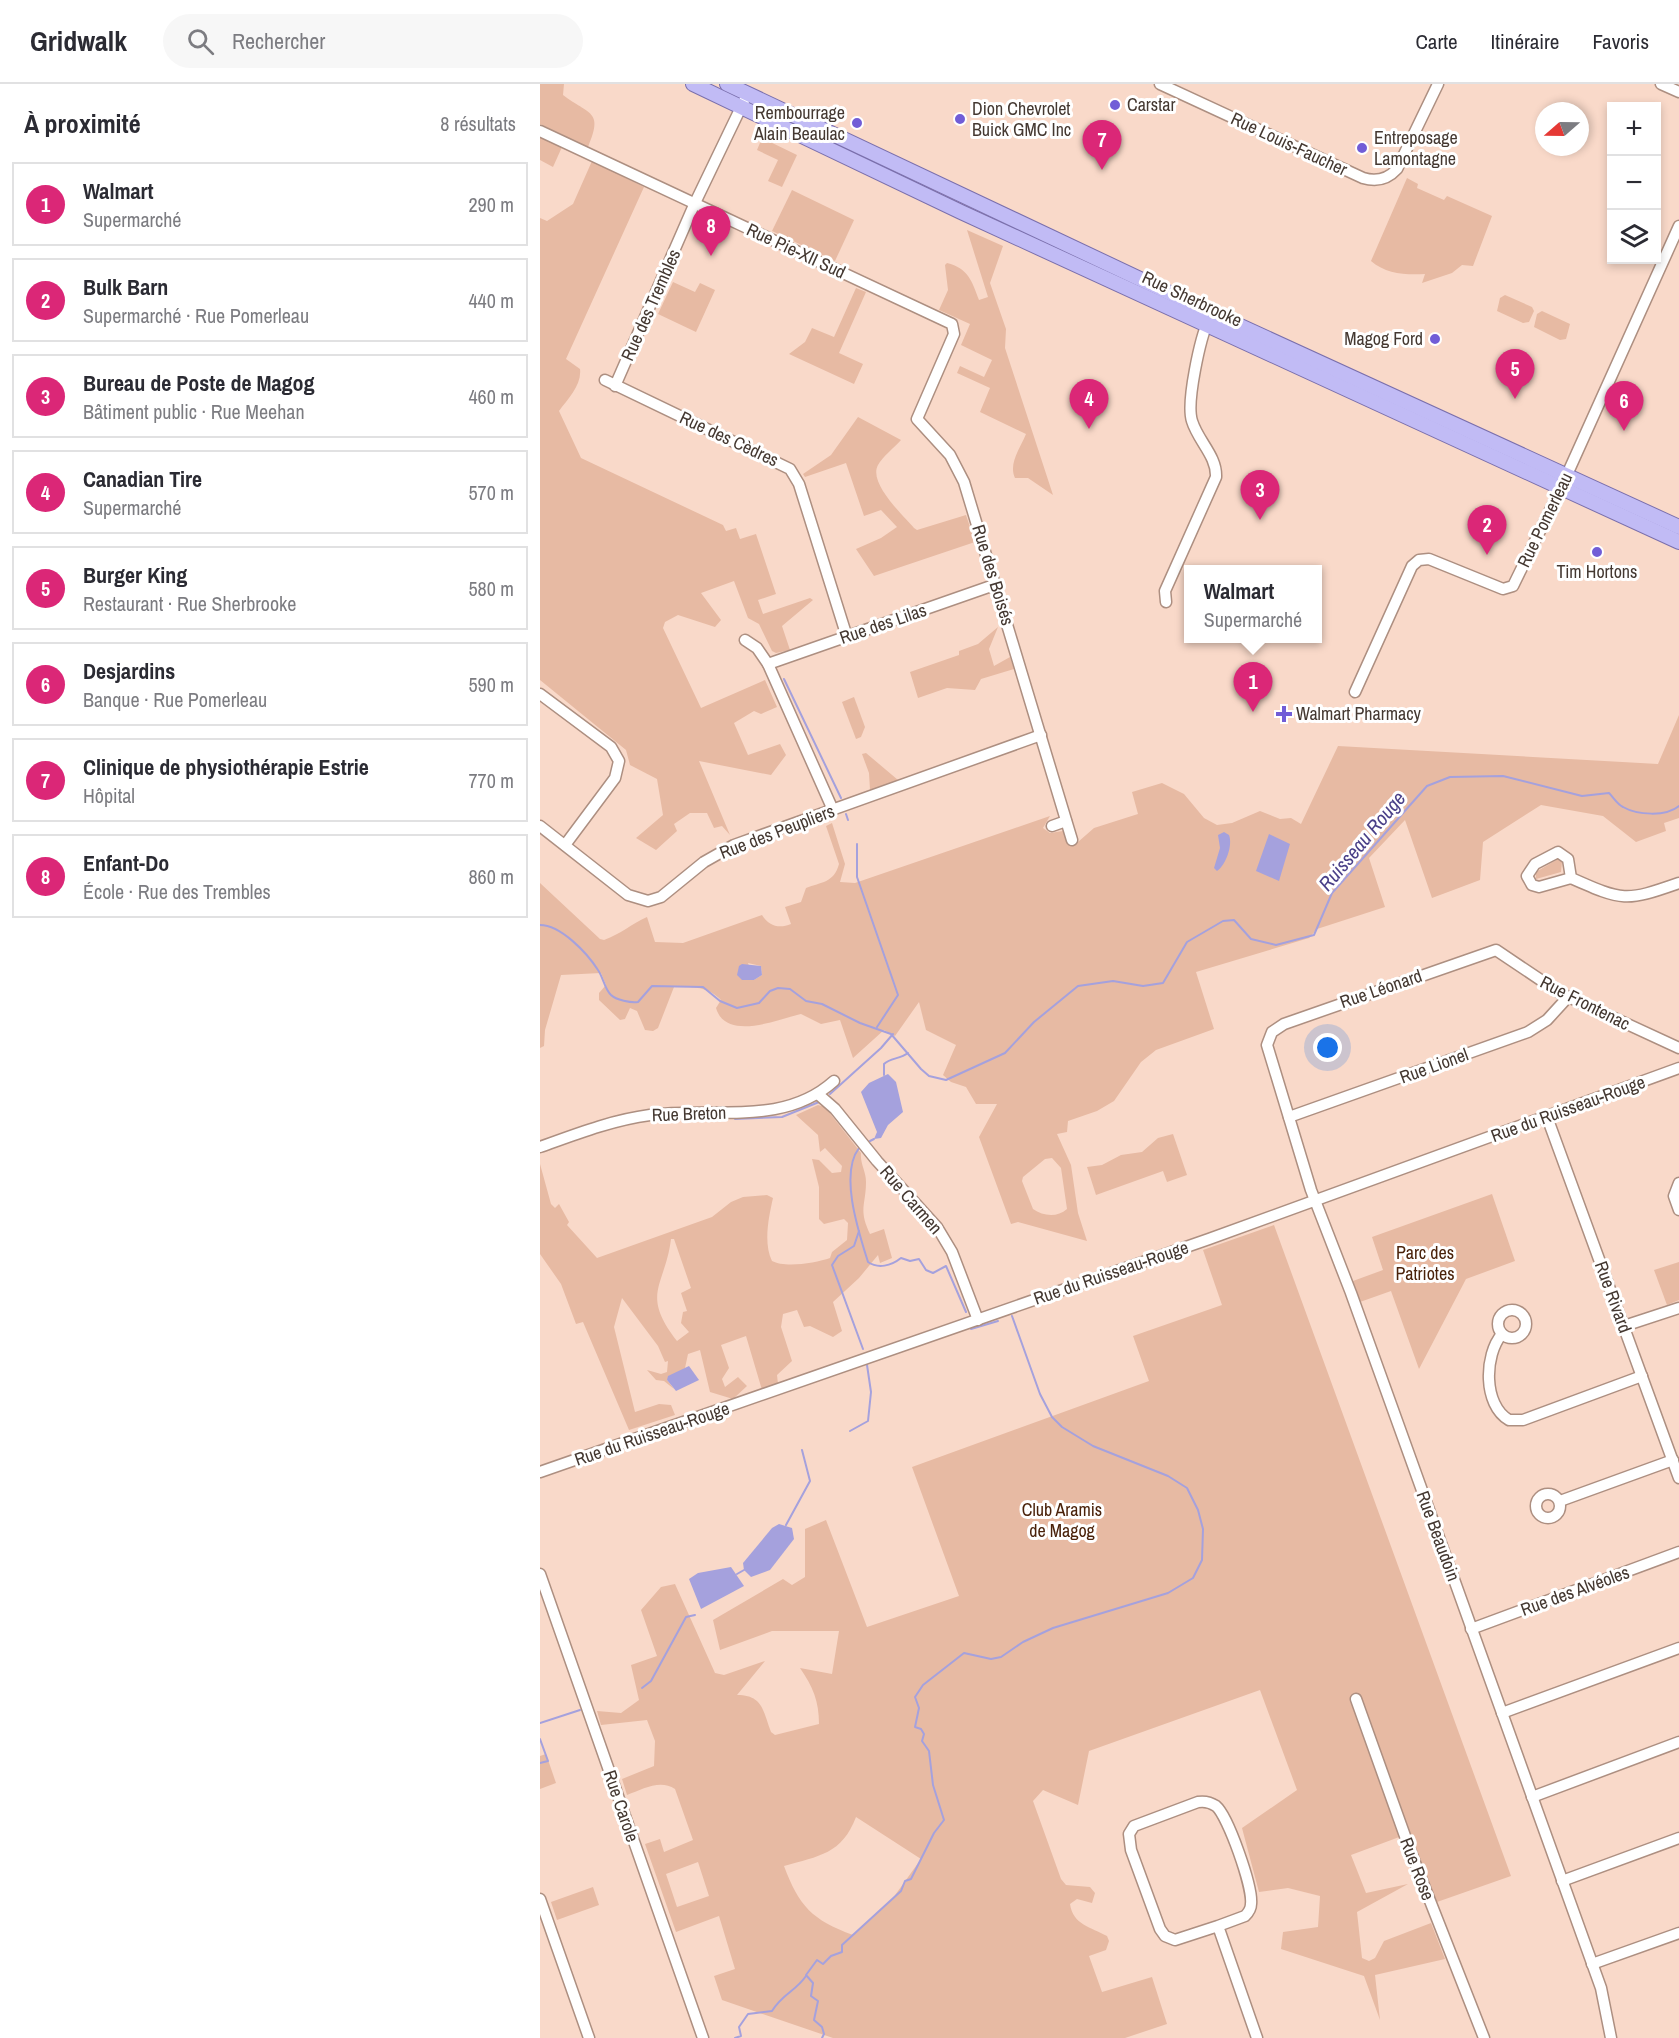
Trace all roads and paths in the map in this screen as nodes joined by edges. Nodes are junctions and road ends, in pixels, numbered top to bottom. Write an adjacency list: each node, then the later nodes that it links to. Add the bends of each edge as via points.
1 (693, 84): 8 (main road, Rue Sherbrooke)
2 (727, 84): 7 (main road, Rue Sherbrooke)
3 (1160, 84): 4 (street, Rue Louis-Faucher, via 1374,181 1389,177 1400,165)
4 (1438, 84)
5 (1661, 84): 6 (street)
6 (1679, 92)
7 (747, 94): 8 (street, Rue des Trembles); 12 (main road, Rue Sherbrooke)
8 (741, 107): 10 (street, Rue des Trembles); 12 (main road, Rue Sherbrooke)
9 (540, 131): 10 (street, Rue Pie-XII Sud)
10 (694, 205): 13 (street, Rue Pie-XII Sud, via 948,321); 15 (street, Rue des Trembles)
11 (1679, 226): 16 (street, Rue Pomerleau)
12 (1209, 319): 16 (main road, Rue Sherbrooke); 20 (street, via 1190,413 1215,463 1216,477 1165,591)
13 (953, 327): 19 (street, Rue des Boisés, via 954,334 917,419 950,455 960,473)
14 (604, 381): 15 (street, Rue des Cèdres)
15 (615, 386): 21 (street, Rue des Cèdres, via 790,469 799,484)
16 (1564, 481): 17 (main road, Rue Sherbrooke); 18 (main road, Rue Sherbrooke); 24 (street, Rue Pomerleau, via 1509,589 1431,559 1416,562)
17 (1679, 526)
18 (1679, 542)
19 (997, 584): 21 (street, Rue des Lilas); 26 (street, Rue des Boisés)
20 (1166, 602)
21 (847, 637): 23 (street, Rue des Lilas)
22 (745, 640): 23 (street, via 762,653)
23 (768, 664): 27 (street)
24 (1355, 692)
25 (540, 694): 32 (street, via 610,747 619,761 615,778)
26 (1041, 735): 27 (street, Rue des Peupliers); 28 (street, Rue des Boisés)
27 (833, 810): 32 (street, Rue des Peupliers, via 726,848 661,897 648,901 628,895)
28 (1066, 821): 30 (street); 31 (street, Rue des Boisés)
29 (540, 826): 32 (street, Rue des Peupliers)
30 (1052, 826)
31 (1071, 840)
32 (565, 845)
33 (1571, 878): 34 (street, via 1622,898)
34 (1679, 883)
35 (1496, 950): 36 (street, Rue Frontenac); 37 (street, Rue Léonard, via 1284,1024)
36 (1568, 998): 38 (street, Rue Frontenac); 42 (street, Rue Lionel, via 1528,1032)
37 (1270, 1035): 42 (street, Rue Beaudoin, via 1268,1049)
38 (1679, 1048)
39 (1679, 1068): 43 (street, Rue du Ruisseau-Rouge)
40 (834, 1081): 41 (street, Rue Breton)
41 (819, 1095): 44 (street, Rue Breton, via 770,1112 632,1118); 49 (street, Rue Carmen, via 937,1227 952,1252)
42 (1289, 1117): 46 (street, Rue Beaudoin)
43 (1547, 1117): 46 (street, Rue du Ruisseau-Rouge); 50 (street, Rue Rivard)
44 (540, 1147)
45 (1679, 1183): 47 (street, via 1674,1196)
46 (1315, 1201): 49 (street, Rue du Ruisseau-Rouge); 59 (street, Rue Beaudoin)
47 (1679, 1210)
48 (1679, 1308): 50 (street)
49 (978, 1320): 54 (street, Rue du Ruisseau-Rouge)
50 (1624, 1326): 52 (street, Rue Rivard)
51 (1502, 1334): 52 (street, via 1494,1346 1487,1377 1499,1410 1509,1420 1523,1420)
52 (1642, 1376): 53 (street, Rue Rivard)
53 (1672, 1460): 55 (street, Rue Rivard); 56 (street)
54 (540, 1472)
55 (1679, 1478)
56 (1560, 1501)
57 (1679, 1552): 59 (street, Rue des Alvéoles)
58 (540, 1574): 72 (street, Rue Carole)
59 (1471, 1629): 62 (street, Rue Beaudoin)
60 (1679, 1648): 62 (street)
61 (1356, 1699): 74 (street, Rue Rose)
62 (1502, 1713): 64 (street, Rue Beaudoin)
63 (1679, 1742): 64 (street)
64 (1532, 1797): 66 (street, Rue Beaudoin)
65 (1679, 1838): 66 (street)
66 (1562, 1881): 70 (street, Rue Beaudoin)
67 (540, 1899): 71 (street)
68 (1218, 1926): 68 (street, via 1179,1940 1162,1933 1131,1850 1129,1834 1134,1826 1198,1802 1217,1807 1248,1883 1251,1902 1245,1916); 73 (street)
69 (1679, 1933): 70 (street)
70 (1592, 1964): 75 (street, Rue Beaudoin, via 1605,2000)
71 (589, 2038)
72 (703, 2038)
73 (1257, 2038)
74 (1484, 2038)
75 (1611, 2038)

